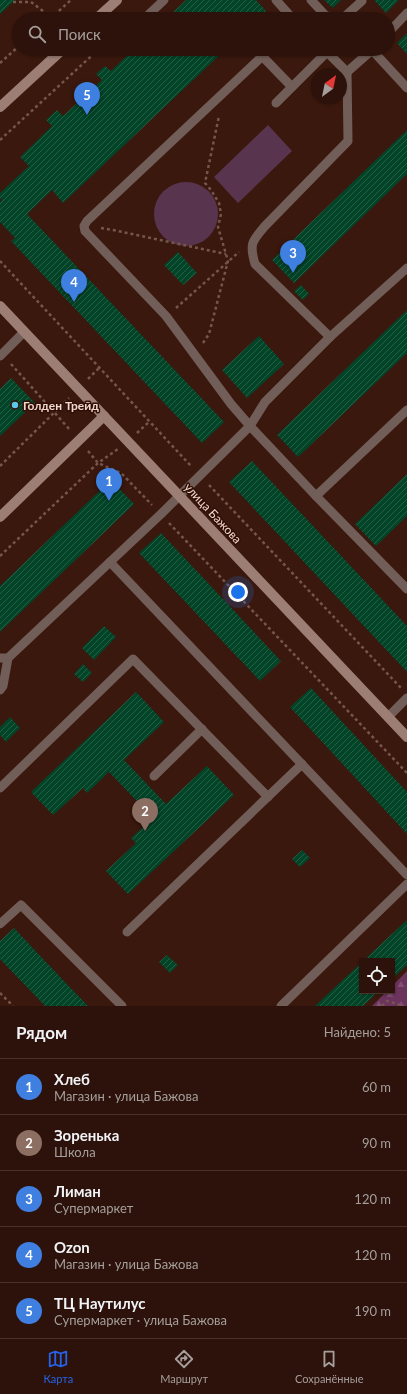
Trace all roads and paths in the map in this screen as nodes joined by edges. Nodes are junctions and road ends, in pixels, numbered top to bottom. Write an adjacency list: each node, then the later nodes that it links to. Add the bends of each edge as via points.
1 (70, 0): 9 (path)
2 (117, 0): 10 (street)
3 (164, 0): 11 (lane)
4 (276, 0): 12 (lane)
5 (311, 0): 13 (lane)
6 (362, 1): 14 (lane)
7 (13, 2): 8 (path, via 31,2)
8 (44, 12)
9 (57, 12)
10 (104, 12)
11 (151, 12)
12 (287, 12)
13 (320, 12)
14 (350, 12)
15 (407, 14): 16 (lane)
16 (395, 26)
17 (12, 52): 25 (path)
18 (55, 56): 32 (street)
19 (91, 56): 33 (path)
20 (262, 56): 28 (lane); 31 (lane)
21 (320, 56): 28 (lane)
22 (330, 56): 26 (lane)
23 (365, 56): 27 (lane)
24 (378, 56): 29 (lane)
25 (0, 63)
26 (343, 68)
27 (347, 72): 35 (lane, via 348,141)
28 (292, 87): 30 (lane)
29 (407, 88)
30 (276, 103)
31 (210, 106): 34 (lane); 36 (path, via 219,117 205,184 219,203 221,214 218,227)
32 (0, 107)
33 (0, 140)
34 (84, 226): 36 (path); 40 (lane, via 85,231)
35 (253, 239): 37 (path); 42 (lane, via 252,252 255,264)
36 (226, 254): 37 (path)
37 (228, 261): 40 (path); 43 (path, via 209,334)
38 (407, 268): 42 (lane)
39 (0, 306): 41 (street, улица Бажова)
40 (166, 316): 43 (lane)
41 (24, 332): 44 (lane); 47 (street, улица Бажова)
42 (330, 337): 49 (lane, via 265,402)
43 (194, 354): 49 (lane)
44 (1, 355): 46 (path)
45 (407, 410): 54 (lane)
46 (55, 412): 50 (path); 53 (path)
47 (104, 416): 50 (street); 51 (street, улица Бажова)
48 (150, 421): 51 (path)
49 (250, 426): 54 (lane); 55 (lane)
50 (79, 441): 52 (path); 57 (street)
51 (128, 442): 52 (path); 55 (street, улица Бажова)
52 (98, 463): 56 (path, via 121,472); 58 (path)
53 (0, 466)
54 (316, 496): 60 (lane)
55 (179, 497): 56 (lane); 64 (street, улица Бажова)
56 (161, 514): 59 (lane); 68 (path)
57 (0, 517)
58 (0, 556)
59 (110, 562): 61 (lane); 67 (lane)
60 (407, 589)
61 (4, 658): 62 (lane, via 3,686)
62 (0, 690)
63 (407, 698): 64 (lane)
64 (388, 717): 66 (street, улица Бажова)
65 (202, 729): 69 (lane); 70 (lane, via 133,659); 71 (lane)
66 (407, 737)
67 (302, 764): 71 (lane); 72 (lane)
68 (407, 773)
69 (154, 776)
70 (0, 788)
71 (268, 797): 75 (lane)
72 (407, 875)
73 (407, 884): 79 (lane)
74 (0, 924): 78 (lane, via 21,905)
75 (126, 932)
76 (0, 993): 77 (path)
77 (13, 1006)
78 (122, 1006)
79 (281, 1006)
80 (382, 1006): 81 (path, via 387,1001)
81 (404, 1006)

